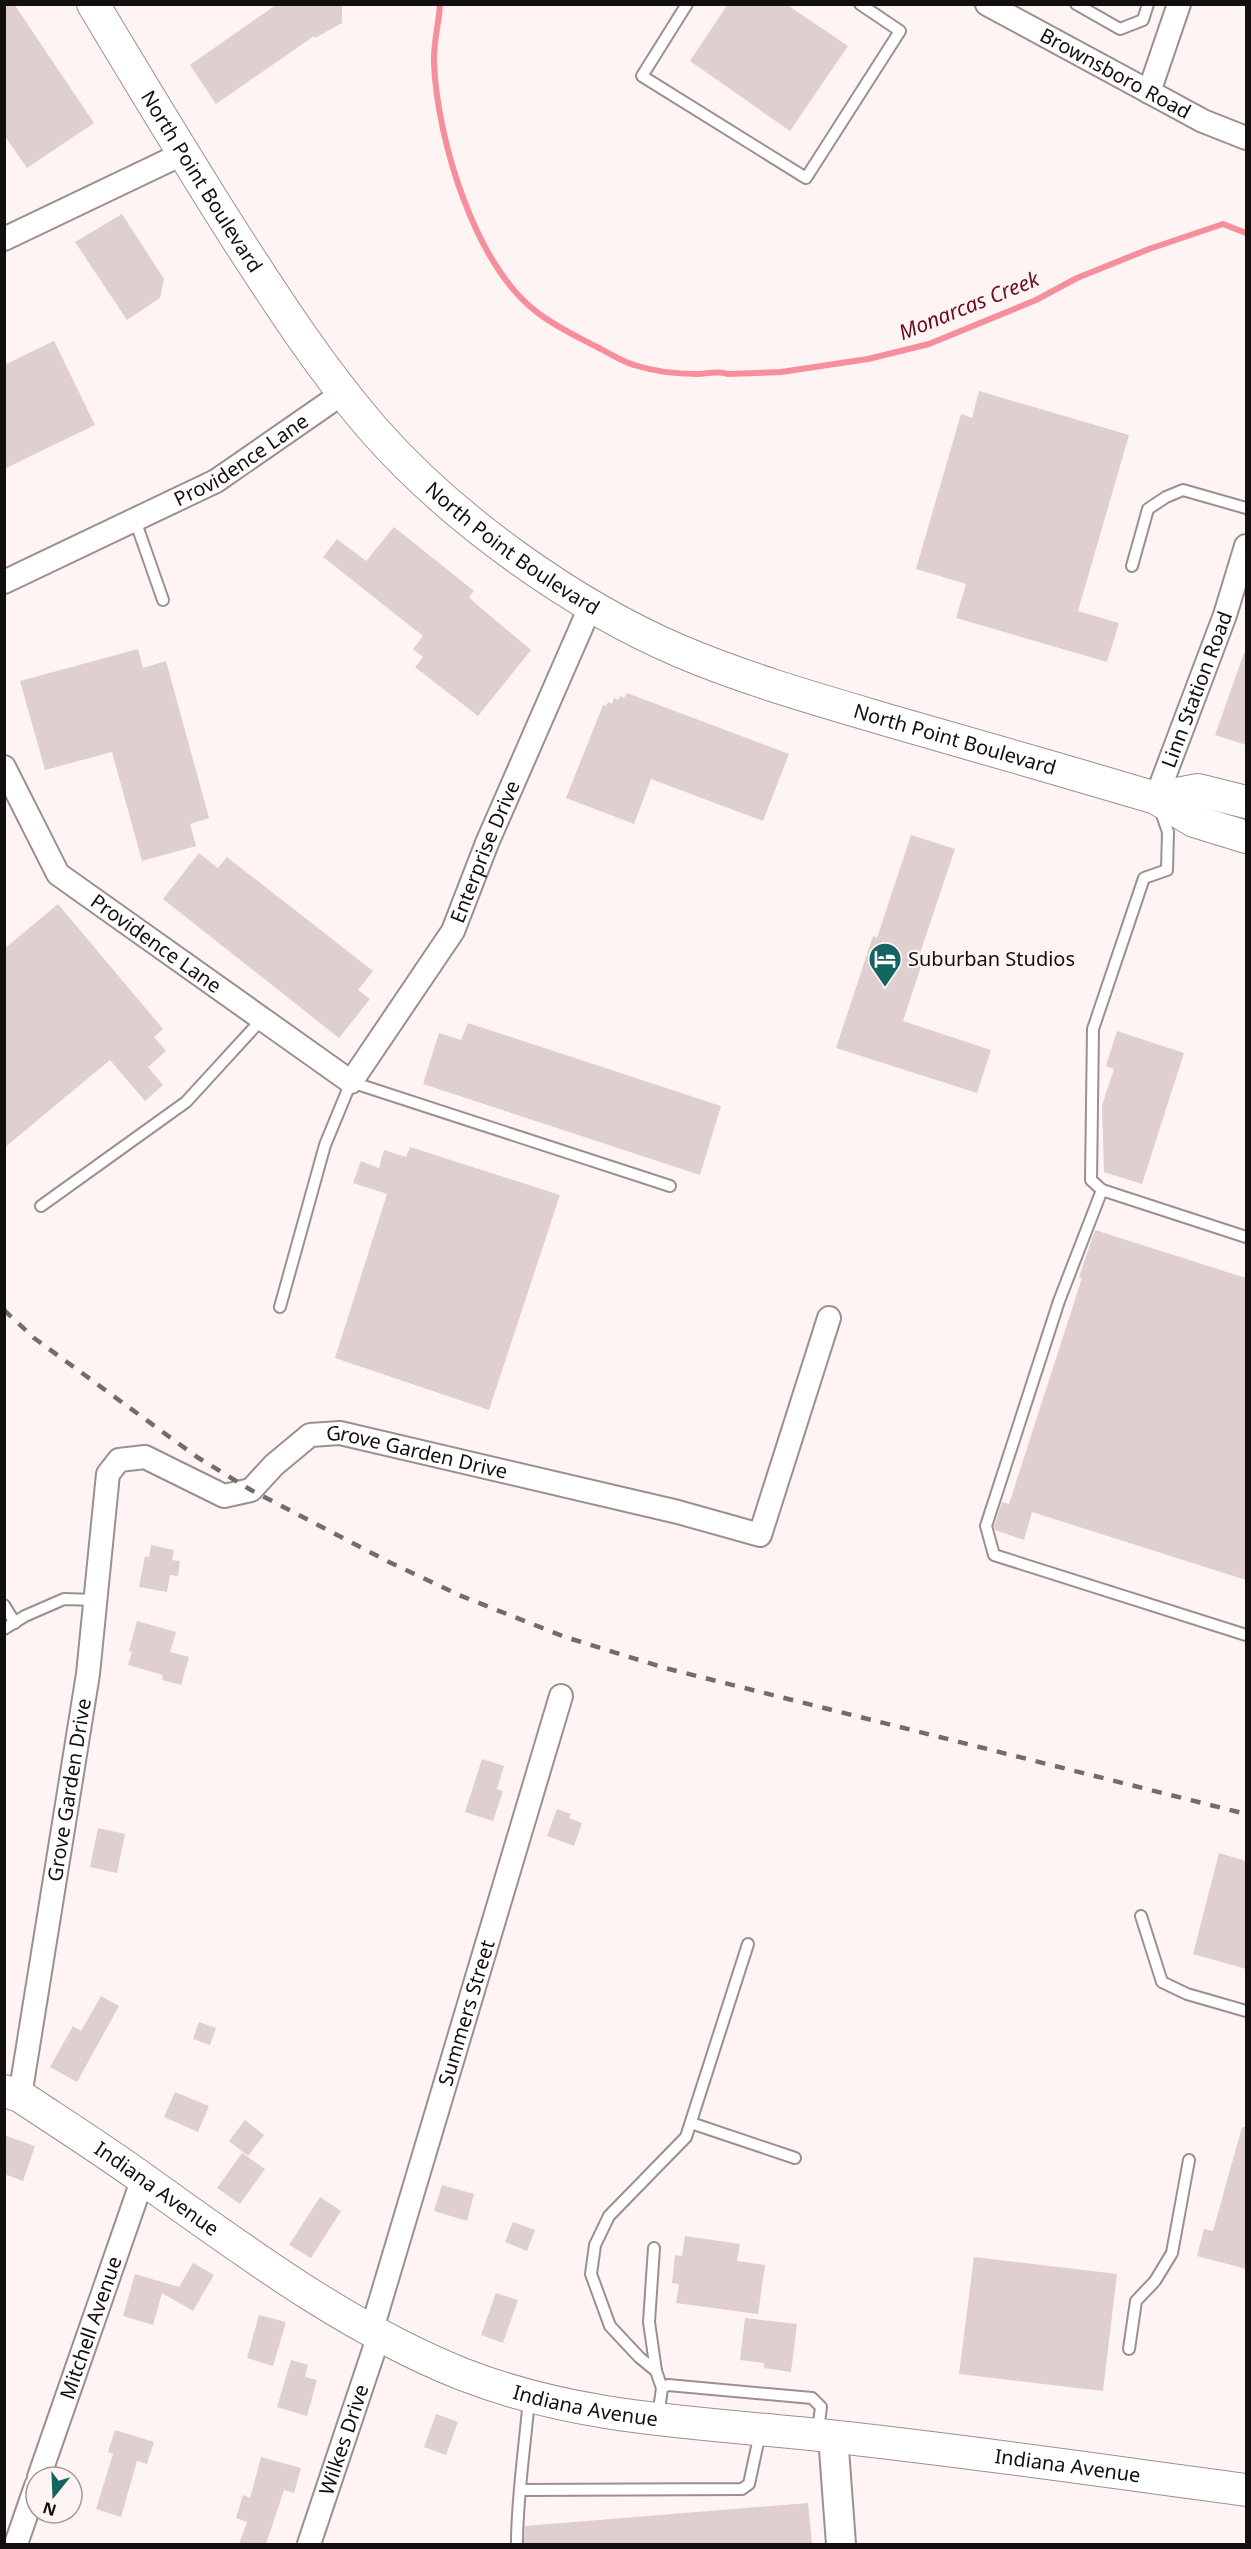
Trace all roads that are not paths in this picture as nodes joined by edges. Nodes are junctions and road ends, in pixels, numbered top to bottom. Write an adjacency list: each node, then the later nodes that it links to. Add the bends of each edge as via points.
1 (93, 4): 10 (main road, North Point Boulevard)
2 (687, 4): 7 (lane, via 642,76 806,178 900,31)
3 (987, 4): 8 (street, Brownsboro Road)
4 (1076, 4): 5 (lane, via 1120,29 1143,20)
5 (1148, 4)
6 (1179, 4): 8 (street)
7 (865, 6)
8 (1149, 92): 9 (street, Brownsboro Road, via 1203,121)
9 (1246, 138)
10 (182, 154): 11 (street); 12 (main road, North Point Boulevard, via 294,328)
11 (6, 234)
12 (343, 393): 14 (street, Providence Lane, via 216,481); 19 (main road, North Point Boulevard, via 448,502 544,575)
13 (1246, 508): 16 (lane, via 1183,490 1166,497 1148,509)
14 (135, 520): 17 (street, Providence Lane); 18 (lane)
15 (1246, 546): 21 (street, Linn Station Road)
16 (1132, 566)
17 (4, 582)
18 (163, 600)
19 (591, 605): 21 (main road, North Point Boulevard, via 681,651 762,682); 25 (street, Enterprise Drive, via 487,843 453,932)
20 (4, 767): 24 (street, Providence Lane, via 58,874)
21 (1156, 798): 22 (main road, North Point Boulevard, via 1198,790); 23 (main road, North Point Boulevard, via 1194,821); 27 (lane, via 1168,832 1167,870 1144,878 1093,1029 1091,1180)
22 (1246, 802)
23 (1246, 837)
24 (262, 1019): 25 (street, Providence Lane); 28 (lane, via 186,1102)
25 (351, 1082): 26 (lane); 30 (lane, via 325,1145)
26 (670, 1186)
27 (1102, 1190): 29 (lane); 36 (lane, via 1059,1301 986,1526 994,1555)
28 (41, 1206)
29 (1246, 1237)
30 (280, 1307)
31 (829, 1318): 32 (street, Grove Garden Drive, via 760,1535 340,1433 310,1436 251,1490 224,1496 145,1457 119,1460 108,1474)
32 (96, 1600): 34 (lane, via 64,1599); 41 (street, Grove Garden Drive, via 88,1674)
33 (4, 1605): 34 (lane)
34 (15, 1623): 35 (lane)
35 (4, 1629)
36 (1246, 1635)
37 (561, 1696): 47 (street, Summers Street)
38 (1140, 1916): 40 (lane, via 1162,1982 1187,1994)
39 (748, 1944): 42 (lane)
40 (1246, 2011)
41 (12, 2093): 45 (main road, Indiana Avenue)
42 (691, 2122): 43 (lane); 49 (lane, via 686,2137 609,2216 595,2245 591,2274 610,2326 639,2358)
43 (795, 2158)
44 (1189, 2160): 48 (lane, via 1172,2253 1155,2281 1136,2301)
45 (143, 2178): 47 (main road, Indiana Avenue, via 238,2248); 55 (street, Mitchell Avenue)
46 (654, 2248): 49 (lane, via 649,2322)
47 (375, 2332): 51 (main road, Indiana Avenue, via 460,2373); 60 (street, Wilkes Drive)
48 (1129, 2349)
49 (657, 2371): 50 (lane)
50 (662, 2388): 52 (lane); 54 (lane, via 668,2385 812,2398 821,2407)
51 (529, 2397): 52 (main road, Indiana Avenue); 56 (lane)
52 (658, 2421): 53 (main road, Indiana Avenue)
53 (761, 2430): 54 (main road, Indiana Avenue); 56 (lane, via 752,2473 742,2489)
54 (825, 2436): 57 (main road, Indiana Avenue); 62 (street)
55 (43, 2465)
56 (521, 2490): 61 (lane)
57 (1246, 2490)
58 (24, 2521): 59 (street)
59 (16, 2544)
60 (309, 2544)
61 (517, 2544)
62 (841, 2544)

